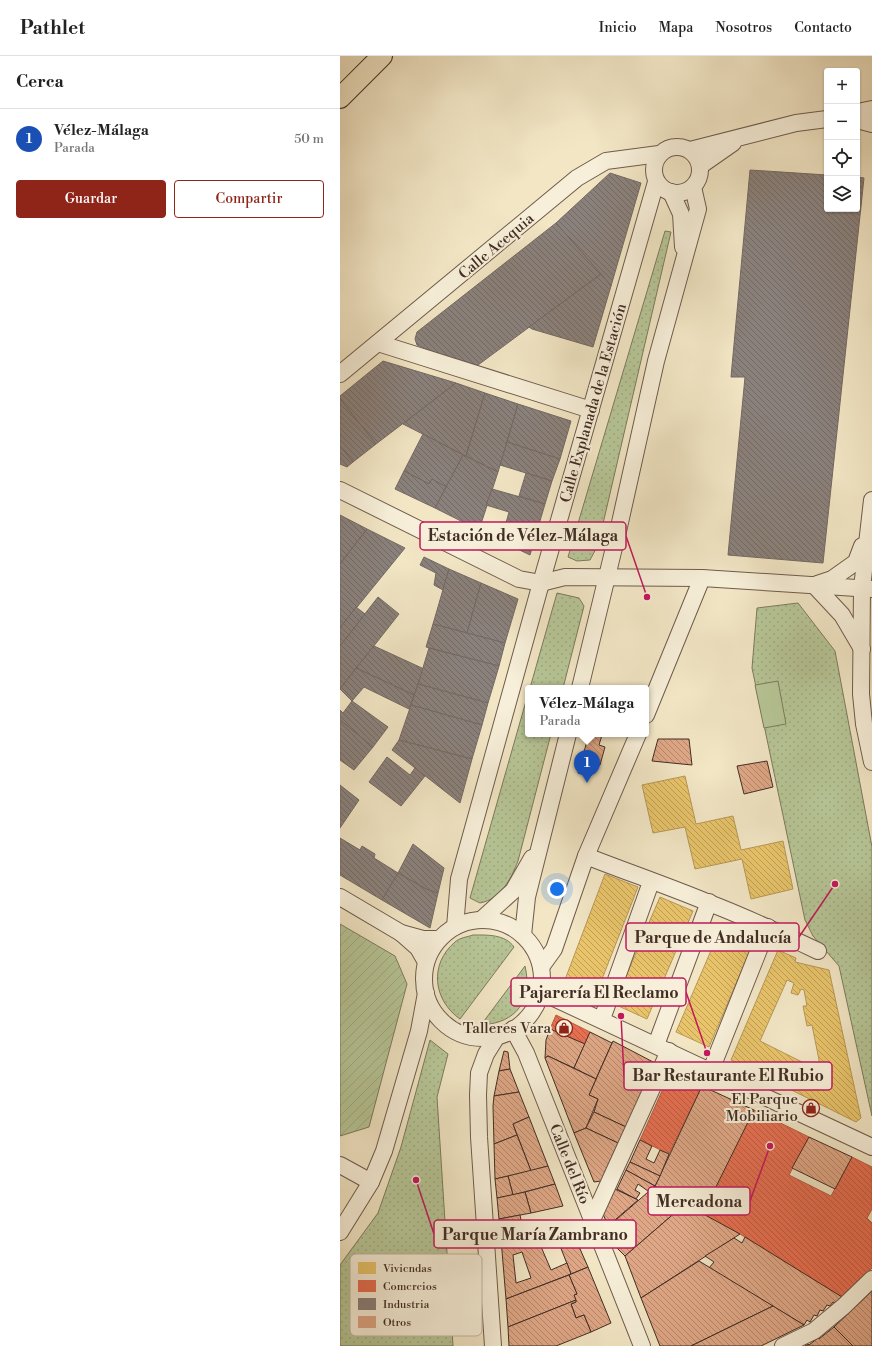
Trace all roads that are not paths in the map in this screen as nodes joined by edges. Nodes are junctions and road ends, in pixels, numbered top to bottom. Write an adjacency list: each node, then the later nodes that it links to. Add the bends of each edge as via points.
1 (382, 56): 2 (main road)
2 (340, 98)
3 (872, 109): 4 (street)
4 (860, 111)
5 (824, 119): 8 (street, via 796,123)
6 (860, 121): 7 (street)
7 (872, 124)
8 (742, 136): 9 (street); 12 (street)
9 (690, 150): 10 (street, via 679,146 668,147); 12 (street, via 698,159)
10 (658, 154): 11 (street, Calle Acequia); 13 (street, via 654,164)
11 (619, 160): 13 (street); 17 (street, Calle Acequia, via 606,161 577,178)
12 (700, 166): 14 (street, via 700,173)
13 (655, 178): 15 (street, via 662,189); 19 (street, Calle Explanada de la Estación)
14 (693, 187): 15 (street, via 680,193); 16 (street, via 698,209 691,240)
15 (671, 192): 16 (street, via 681,214 684,238)
16 (682, 262): 23 (street, via 656,361)
17 (378, 343): 18 (street, Calle Acequia); 19 (street)
18 (340, 374)
19 (592, 410): 25 (street, Calle Explanada de la Estación)
20 (340, 490): 25 (street, via 519,579)
21 (871, 510): 22 (street)
22 (868, 531): 26 (street, via 856,562 832,579); 27 (street)
23 (607, 577): 24 (street); 25 (street, via 564,577); 29 (street)
24 (702, 578): 26 (street); 31 (street)
25 (541, 583): 42 (street, Calle Explanada de la Estación, via 459,879)
26 (814, 585): 27 (street); 28 (street, via 842,615)
27 (867, 589): 28 (street)
28 (862, 649): 30 (street)
29 (581, 685)
30 (867, 691): 32 (street)
31 (649, 708)
32 (868, 723): 35 (street)
33 (637, 737): 37 (street)
34 (567, 740): 36 (street)
35 (872, 762)
36 (542, 839): 41 (street, via 513,891); 45 (street, via 527,897)
37 (586, 856): 38 (street); 49 (street, via 554,949)
38 (651, 882): 40 (street); 52 (street)
39 (340, 897): 44 (street)
40 (709, 902): 43 (street); 55 (street)
41 (481, 920): 42 (street); 45 (street, via 511,926)
42 (455, 927): 46 (street)
43 (768, 927): 47 (street); 56 (street)
44 (401, 932): 46 (street, via 423,939); 48 (street, via 418,948)
45 (523, 935): 49 (street, via 531,944)
46 (439, 939): 48 (street)
47 (818, 951)
48 (426, 962): 51 (street)
49 (541, 967): 50 (street)
50 (541, 992): 52 (street); 53 (street, via 534,1009 522,1024)
51 (426, 993): 54 (street, via 432,1009 442,1022 458,1033 480,1039); 59 (street, via 419,1031 384,1151)
52 (602, 1019): 55 (street)
53 (513, 1029): 54 (street); 60 (street, Calle del Río, via 526,1053)
54 (496, 1038): 63 (street, via 486,1054 480,1073 479,1137)
55 (663, 1048): 56 (street); 60 (street)
56 (711, 1070): 57 (street)
57 (872, 1147)
58 (340, 1165): 59 (street)
59 (371, 1182): 61 (street)
60 (592, 1220): 64 (street, Calle del Río)
61 (340, 1232)
62 (872, 1279): 65 (street, via 814,1331)
63 (493, 1346)
64 (642, 1346)
65 (783, 1346)

